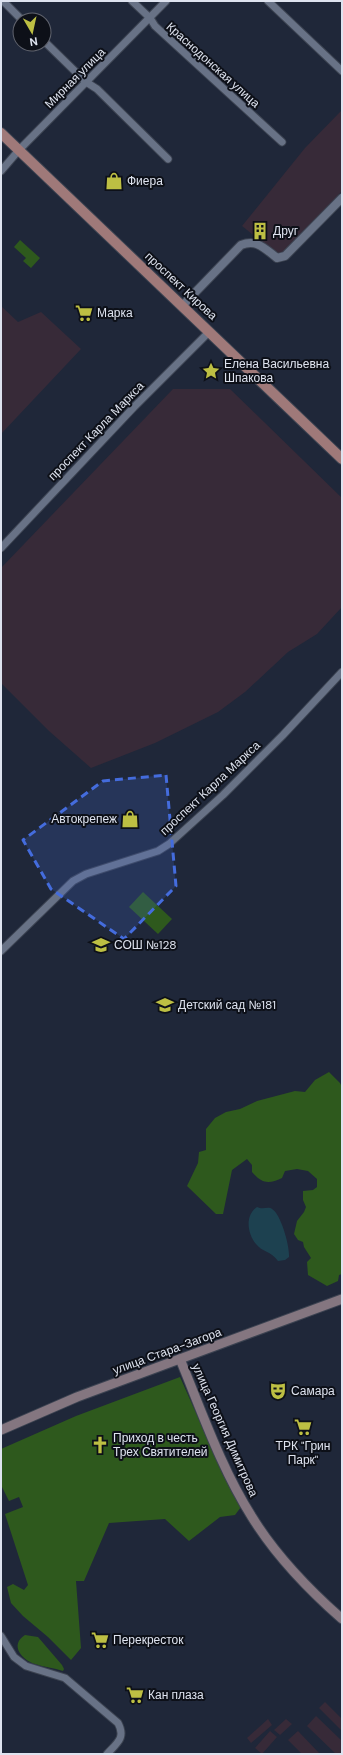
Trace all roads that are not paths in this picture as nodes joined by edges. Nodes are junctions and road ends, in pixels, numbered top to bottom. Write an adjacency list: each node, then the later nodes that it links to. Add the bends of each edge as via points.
1 (3, 1): 5 (street)
2 (132, 1): 6 (street, Краснодонская улица)
3 (166, 1): 6 (street, Мирная улица)
4 (268, 1): 8 (street)
5 (14, 12)
6 (150, 18): 9 (street, Мирная улица); 11 (street, Краснодонская улица, via 155,26)
7 (52, 49): 9 (street)
8 (342, 71)
9 (86, 82): 12 (street, Мирная улица); 13 (street, via 98,89)
10 (1, 133): 12 (main road, проспект Кирова)
11 (282, 142)
12 (19, 150): 14 (street, Мирная улица); 16 (main road, проспект Кирова)
13 (168, 159)
14 (1, 170)
15 (342, 198): 16 (street, via 285,256 277,258 258,244 250,242 241,245)
16 (182, 306): 17 (main road, проспект Кирова)
17 (209, 332): 18 (main road, проспект Кирова); 19 (street, проспект Карла Маркса, via 134,407)
18 (342, 459)
19 (1, 548)
20 (342, 672): 21 (street, проспект Карла Маркса, via 278,740 169,844 158,851 91,872 73,881)
21 (1, 951)
22 (342, 1298): 23 (main road, улица Стара-Загора)
23 (180, 1359): 24 (main road, улица Стара-Загора, via 77,1397); 25 (main road, улица Георгия Димитрова, via 225,1466 252,1518 298,1576)
24 (1, 1430)
25 (342, 1619)
26 (1, 1636): 27 (street, via 14,1657 26,1666 65,1678 118,1723 122,1731 121,1739)
27 (107, 1754)

